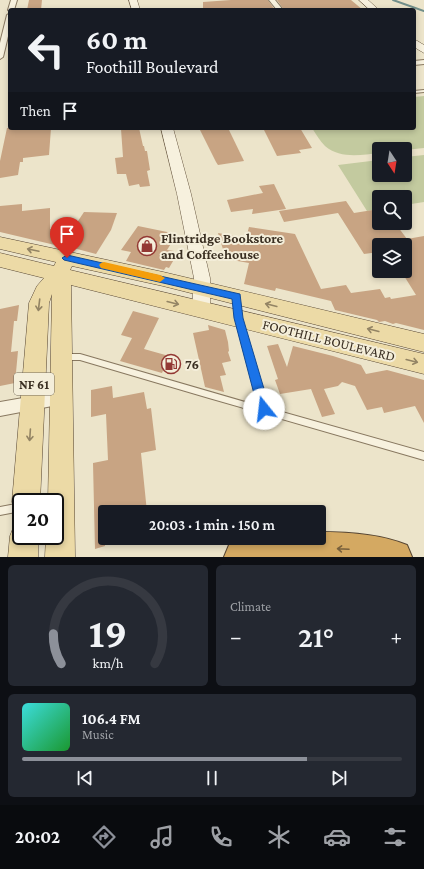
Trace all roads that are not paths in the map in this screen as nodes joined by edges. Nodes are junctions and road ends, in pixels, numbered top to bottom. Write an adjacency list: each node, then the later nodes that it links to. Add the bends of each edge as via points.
1 (272, 0): 3 (street)
2 (363, 0): 4 (main road)
3 (278, 8)
4 (373, 8)
5 (8, 23): 8 (street)
6 (416, 44): 7 (main road)
7 (424, 50)
8 (0, 57)
9 (168, 130): 13 (main road, via 184,194)
10 (0, 243): 12 (main road, FOOTHILL BOULEVARD, one-way to 10)
11 (0, 260): 12 (main road, FOOTHILL BOULEVARD)
12 (63, 266): 13 (main road, FOOTHILL BOULEVARD); 15 (main road, FOOTHILL BOULEVARD, one-way to 15); 18 (main road, NF 61); 21 (main road, NF 61, one-way to 21, via 46,287 39,303)
13 (203, 288): 14 (main road, FOOTHILL BOULEVARD); 15 (main road)
14 (237, 297): 16 (lane); 17 (main road, FOOTHILL BOULEVARD, one-way to 14)
15 (201, 309): 16 (main road, FOOTHILL BOULEVARD)
16 (238, 318): 19 (main road, FOOTHILL BOULEVARD, one-way to 19); 23 (lane)
17 (424, 343)
18 (62, 357): 20 (main road, NF 61); 23 (lane, via 80,357)
19 (424, 364)
20 (63, 398): 21 (street); 30 (main road, NF 61)
21 (32, 403): 22 (street); 25 (main road, NF 61, one-way to 25)
22 (0, 409)
23 (264, 409): 24 (lane)
24 (424, 456)
25 (27, 493)
26 (12, 509): 27 (lane)
27 (0, 511)
28 (24, 545): 29 (main road)
29 (23, 557)
30 (60, 557)
31 (241, 557): 32 (highway, one-way to 31, via 346,549 306,548)
32 (395, 557)

